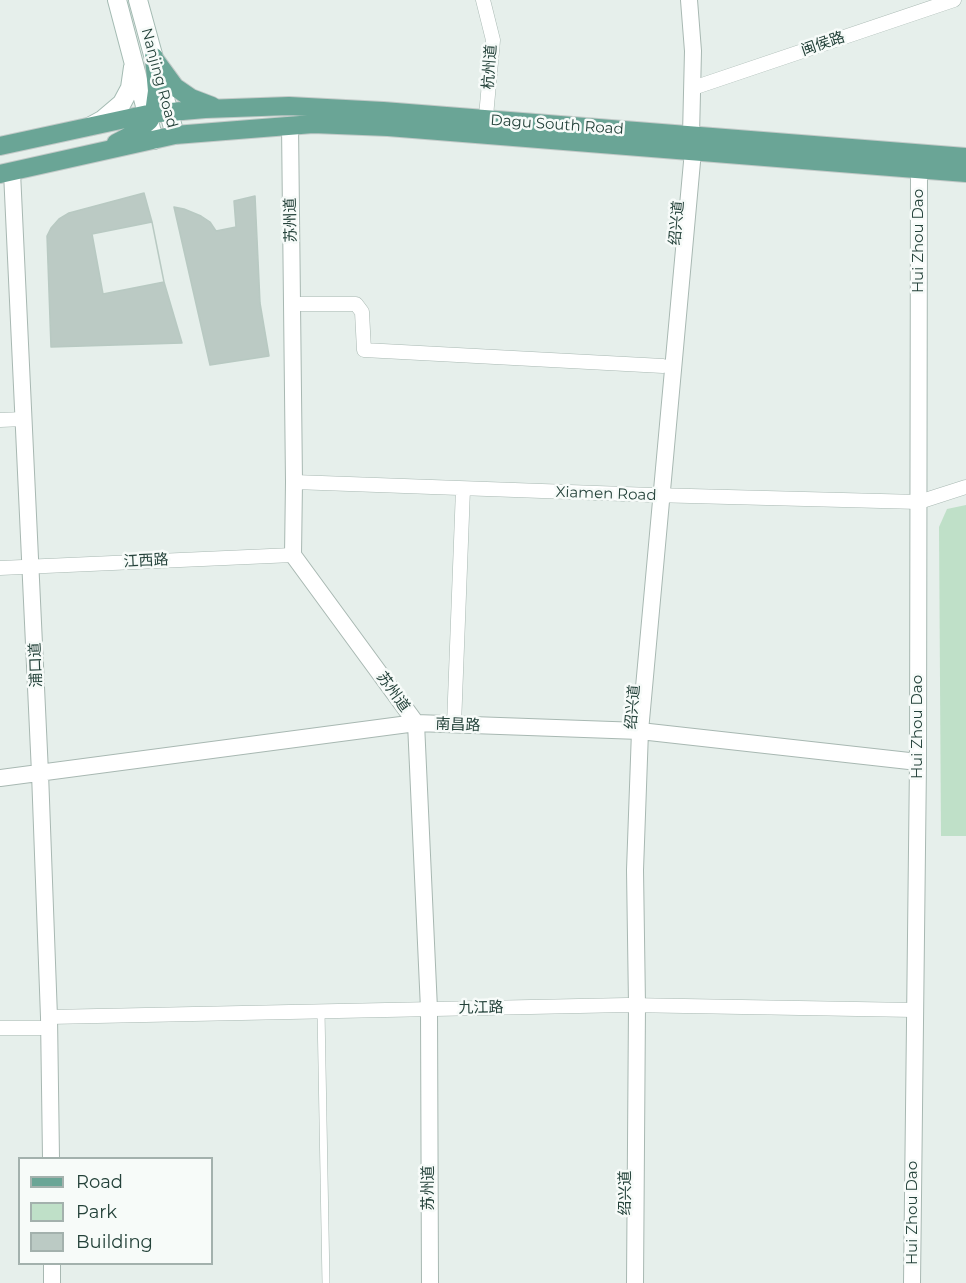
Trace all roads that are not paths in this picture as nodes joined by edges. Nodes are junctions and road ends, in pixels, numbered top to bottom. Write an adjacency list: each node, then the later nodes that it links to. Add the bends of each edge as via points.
1 (117, 0): 7 (main road, Nanjing Road)
2 (138, 0): 6 (main road, Nanjing Road)
3 (483, 0): 13 (street, 杭州道, via 493,40)
4 (689, 0): 8 (street, 绍兴道)
5 (954, 0): 8 (street, 闽侯路)
6 (154, 57): 9 (main road, via 182,93); 10 (main road, Nanjing Road)
7 (134, 59): 10 (main road, Nanjing Road); 12 (main road, via 127,96 116,110)
8 (693, 88): 17 (street, 绍兴道)
9 (219, 108): 10 (main road, Dagu South Road); 13 (main road, Dagu South Road, via 318,106)
10 (159, 113): 12 (main road, Nanjing Road); 14 (main road); 15 (main road, Nanjing Road); 16 (main road, Nanjing Road); 19 (main road, via 135,133)
11 (290, 125): 13 (main road, Dagu South Road); 14 (main road, Dagu South Road); 24 (street, 苏州道)
12 (90, 126): 18 (main road, Nanjing Road)
13 (485, 127): 17 (main road, Dagu South Road)
14 (216, 131): 15 (main road, Dagu South Road)
15 (175, 135): 16 (main road, Nanjing Road)
16 (154, 140): 19 (main road, Nanjing Road)
17 (689, 145): 20 (main road, Dagu South Road); 21 (main road, Dagu South Road); 25 (street, 绍兴道); 31 (street, 绍兴道)
18 (0, 146)
19 (96, 154): 22 (main road, Nanjing Road)
20 (966, 157)
21 (919, 170): 23 (main road, Dagu South Road); 32 (street, Hui Zhou Dao)
22 (6, 173): 26 (street, 浦口道)
23 (966, 173)
24 (292, 304): 25 (street, via 356,304 362,312 364,350); 28 (street, 苏州道)
25 (663, 366): 31 (street, 绍兴道)
26 (24, 418): 27 (street); 34 (street, 浦口道)
27 (0, 420)
28 (294, 482): 30 (street, Xiamen Road); 33 (street, 苏州道)
29 (966, 487): 32 (street, Xiamen Road)
30 (463, 489): 31 (street, Xiamen Road); 37 (street)
31 (658, 495): 32 (street, Xiamen Road); 38 (street, 绍兴道, via 643,610)
32 (919, 502): 39 (street, Hui Zhou Dao)
33 (293, 555): 34 (street, 江西路); 36 (street, 苏州道)
34 (31, 566): 35 (street, 江西路); 40 (street, 浦口道)
35 (0, 568)
36 (416, 723): 37 (street, 南昌路); 40 (street, 南昌路); 43 (street, 苏州道)
37 (454, 725): 38 (street, 南昌路)
38 (635, 731): 39 (street, 南昌路); 42 (street, 绍兴道, via 627,873)
39 (918, 762): 44 (street, Hui Zhou Dao)
40 (40, 773): 41 (street, 南昌路); 46 (street, 浦口道)
41 (0, 778)
42 (632, 1005): 43 (street, 九江路); 44 (street, 九江路); 53 (street, 绍兴道); 54 (street, 绍兴道)
43 (429, 1009): 45 (street, 九江路); 52 (street, 苏州道)
44 (914, 1010): 55 (street, Hui Zhou Dao)
45 (321, 1011): 46 (street, 九江路); 51 (lane)
46 (49, 1022): 47 (street, 九江路); 48 (street, 浦口道)
47 (0, 1028)
48 (51, 1157)
49 (52, 1265): 50 (street)
50 (52, 1283)
51 (326, 1283)
52 (430, 1283)
53 (625, 1283)
54 (635, 1283)
55 (912, 1283)

